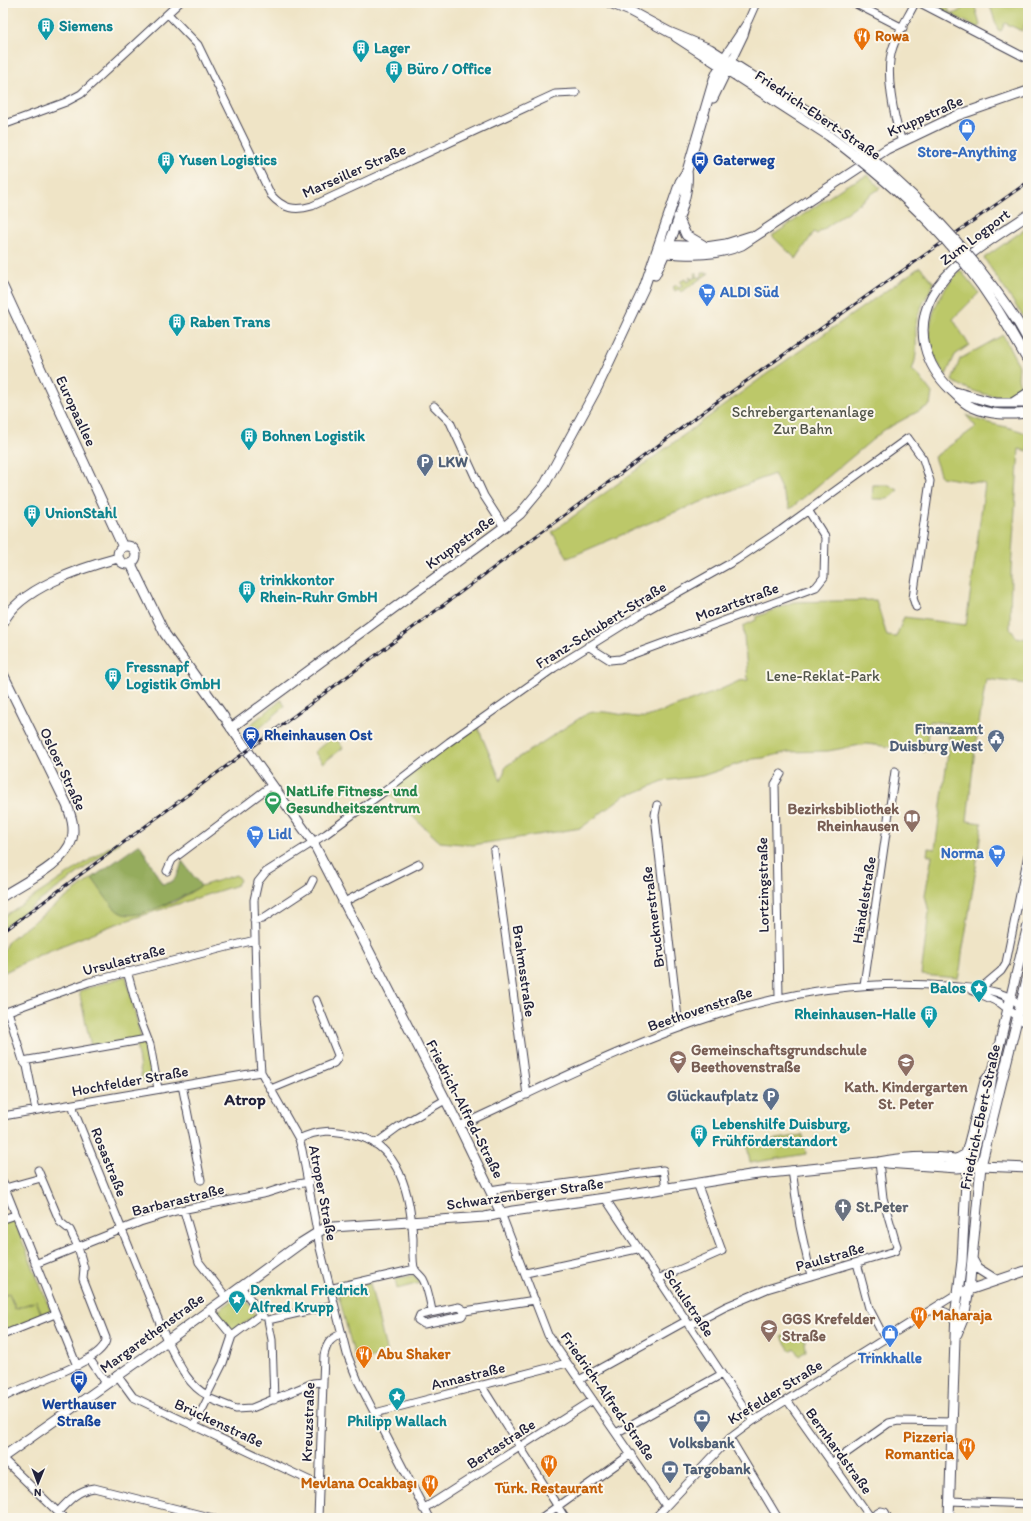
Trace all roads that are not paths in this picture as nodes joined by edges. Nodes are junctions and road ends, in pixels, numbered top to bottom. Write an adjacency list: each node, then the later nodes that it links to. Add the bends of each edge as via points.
1 (179, 3): 7 (street)
2 (610, 3): 10 (main road, via 698,43)
3 (756, 3): 10 (street)
4 (854, 3): 8 (street)
5 (915, 3): 8 (street)
6 (920, 3): 9 (street)
7 (168, 14): 12 (street, Marseiller Straße, via 198,45 271,196 287,208 312,206 555,94); 13 (street, via 81,94)
8 (903, 28): 15 (street, via 893,47 889,67)
9 (1028, 59)
10 (725, 64): 14 (main road, Friedrich-Ebert-Straße); 16 (main road, via 705,113)
11 (1028, 90): 15 (main road, Kruppstraße, via 967,112)
12 (576, 92)
13 (3, 125)
14 (832, 132): 23 (main road, Friedrich-Ebert-Straße, bridge, via 883,167 951,233 981,268); 24 (main road, Friedrich-Ebert-Straße, bridge, via 920,211 944,237 976,276)
15 (902, 142): 19 (main road, Kruppstraße, via 880,153)
16 (687, 171): 18 (main road, via 688,180); 21 (main road, via 680,182)
17 (1028, 215): 25 (main road, Zum Logport, via 951,270 931,297 923,328 925,346 937,376)
18 (678, 217): 20 (main road, via 686,235); 21 (main road)
19 (761, 233): 20 (main road, Kruppstraße, via 726,244); 21 (main road, Kruppstraße, via 742,245 722,252 695,256)
20 (706, 246): 21 (main road, Kruppstraße)
21 (663, 247): 34 (main road, Kruppstraße, via 640,307 631,316 597,388 545,484 520,514)
22 (3, 287): 35 (main road, Europaallee)
23 (1028, 340)
24 (1028, 361)
25 (952, 391): 28 (main road, Zum Logport, via 977,399); 31 (main road, Zum Logport, via 970,407 991,413)
26 (1028, 393): 28 (main road)
27 (1028, 402): 28 (main road, Zum Logport)
28 (1011, 404)
29 (434, 406): 34 (street, via 450,422 484,496)
30 (1028, 413): 31 (main road, Zum Logport)
31 (1014, 415): 32 (main road)
32 (1028, 419)
33 (808, 510): 38 (street, Franz-Schubert-Straße, via 908,438 923,459 930,481 913,598); 40 (street, Franz-Schubert-Straße, via 736,560); 40 (street, Mozartstraße, via 825,537 824,577 816,587 620,659 610,660)
34 (504, 527): 42 (main road, Kruppstraße)
35 (123, 547): 36 (main road, via 118,552); 37 (main road, via 131,546 136,552 136,558)
36 (118, 558): 37 (main road, via 123,564); 39 (main road, via 75,572 33,592 11,610)
37 (131, 564): 42 (main road, via 165,634)
38 (916, 606)
39 (3, 623)
40 (588, 646): 47 (street, Franz-Schubert-Straße, via 449,742)
41 (3, 674): 54 (main road, Osloer Straße, via 67,805 73,830 72,839 62,856)
42 (227, 722): 45 (main road, Friedrich-Alfred-Straße)
43 (895, 771): 61 (street, Händelstraße)
44 (781, 774): 64 (street, Lortzingstraße, via 775,784)
45 (272, 785): 47 (main road, Friedrich-Alfred-Straße); 52 (street, via 172,860)
46 (657, 805): 73 (street, Brucknerstraße, via 656,828)
47 (313, 842): 55 (main road, Friedrich-Alfred-Straße); 56 (street, Atroper Straße, via 266,872 258,882 254,900)
48 (494, 852): 81 (street, Brahmsstraße)
49 (1028, 855): 51 (street)
50 (419, 864): 55 (street)
51 (1027, 864): 63 (street, via 1006,963)
52 (167, 871)
53 (313, 880): 56 (street, via 309,888 262,919)
54 (3, 896)
55 (342, 903): 82 (main road, Friedrich-Alfred-Straße)
56 (254, 920): 58 (street, Atroper Straße)
57 (1028, 925): 65 (main road, Friedrich-Ebert-Straße)
58 (255, 940): 59 (street, Ursulastraße); 77 (street, Atroper Straße)
59 (127, 971): 69 (street, Ursulastraße); 74 (street)
60 (1028, 975): 67 (main road, Friedrich-Ebert-Straße)
61 (864, 985): 62 (street, Beethovenstraße, via 907,984); 64 (street, Beethovenstraße)
62 (967, 988): 63 (street, Beethovenstraße); 68 (street, Beethovenstraße)
63 (981, 988): 65 (street, Beethovenstraße)
64 (779, 997): 73 (street, Beethovenstraße, via 738,1007)
65 (1012, 998): 67 (street, Beethovenstraße); 68 (main road, Friedrich-Ebert-Straße)
66 (316, 1000): 80 (street, via 338,1059 334,1063)
67 (1020, 1004): 70 (street, Beethovenstraße); 71 (main road, Friedrich-Ebert-Straße)
68 (1009, 1008): 71 (street, Beethovenstraße); 76 (main road, Friedrich-Ebert-Straße)
69 (6, 1012): 75 (street)
70 (1028, 1014)
71 (1017, 1016): 72 (street, Beethovenstraße); 92 (main road, Friedrich-Ebert-Straße)
72 (1028, 1025)
73 (679, 1027): 81 (street, Beethovenstraße)
74 (147, 1039): 75 (street); 79 (street)
75 (24, 1060): 84 (street)
76 (993, 1071): 89 (main road, Friedrich-Ebert-Straße, via 985,1081 966,1154); 91 (main road, Friedrich-Ebert-Straße)
77 (261, 1072): 78 (street, Hochfelder Straße); 80 (street, Atroper Straße)
78 (182, 1085): 79 (street, Hochfelder Straße); 97 (street)
79 (158, 1089): 83 (street, Hochfelder Straße)
80 (271, 1089): 87 (street, Atroper Straße)
81 (527, 1095): 86 (street, Beethovenstraße)
82 (446, 1100): 86 (main road, Friedrich-Alfred-Straße); 88 (street, via 398,1127)
83 (73, 1104): 84 (street, Hochfelder Straße); 109 (street, Rosastraße)
84 (36, 1110): 85 (street, Hochfelder Straße)
85 (3, 1116)
86 (459, 1126): 102 (main road, Friedrich-Alfred-Straße)
87 (299, 1138): 88 (street, via 313,1132 337,1131 362,1136); 98 (street, Atroper Straße)
88 (375, 1144): 108 (street, via 395,1165 402,1178)
89 (957, 1159): 90 (main road, Schwarzenberger Straße, via 897,1159); 91 (main road, Schwarzenberger Straße)
90 (879, 1162): 91 (main road, Schwarzenberger Straße, via 897,1165); 95 (main road, Schwarzenberger Straße); 114 (street, Paulstraße, via 883,1198 897,1246 892,1253)
91 (970, 1165): 92 (main road, Schwarzenberger Straße); 125 (main road, Friedrich-Ebert-Straße, via 966,1181)
92 (981, 1166): 93 (main road, Schwarzenberger Straße); 113 (main road, Friedrich-Ebert-Straße)
93 (1028, 1168)
94 (38, 1170): 96 (street)
95 (792, 1170): 99 (main road, Schwarzenberger Straße); 119 (street, via 800,1226)
96 (41, 1178): 100 (street); 111 (street, via 60,1222 70,1230)
97 (201, 1180)
98 (309, 1182): 104 (street, Barbarastraße); 110 (street, Atroper Straße)
99 (697, 1183): 101 (main road, Schwarzenberger Straße); 120 (street, via 722,1251)
100 (4, 1186): 106 (street)
101 (666, 1188): 102 (street, Schwarzenberger Straße, via 663,1170 540,1187); 103 (main road, Schwarzenberger Straße)
102 (490, 1190): 105 (main road, Friedrich-Alfred-Straße)
103 (605, 1198): 105 (main road, Schwarzenberger Straße); 112 (street, Schulstraße)
104 (184, 1211): 109 (street, Barbarastraße, via 140,1222); 126 (street, via 199,1262)
105 (501, 1213): 108 (main road, Schwarzenberger Straße, via 486,1217); 118 (street, Friedrich-Alfred-Straße)
106 (15, 1215): 107 (street); 115 (street)
107 (3, 1219)
108 (412, 1221): 110 (main road, Schwarzenberger Straße, via 333,1227); 116 (street)
109 (122, 1230): 111 (street, Barbarastraße); 143 (street, Rosastraße)
110 (317, 1232): 122 (main road, Margarethenstraße); 123 (street, Atroper Straße)
111 (78, 1247): 115 (street, Barbarastraße); 144 (street, via 84,1268 83,1279 106,1338 103,1348)
112 (637, 1249): 118 (street); 120 (street, Schulstraße)
113 (972, 1259): 121 (main road, via 977,1268); 124 (main road, Friedrich-Ebert-Straße)
114 (857, 1263): 119 (street, Paulstraße); 142 (street, via 869,1308)
115 (35, 1264): 133 (street)
116 (415, 1269): 123 (street); 130 (street, via 424,1281)
117 (1028, 1270): 121 (main road, Krefelder Straße)
118 (526, 1273): 127 (street, Friedrich-Alfred-Straße)
119 (811, 1276): 137 (street, Paulstraße, via 746,1298)
120 (658, 1279): 137 (street, Schulstraße)
121 (996, 1280): 124 (main road, Krefelder Straße)
122 (241, 1287): 126 (main road, Margarethenstraße); 134 (street)
123 (329, 1289): 128 (street, Atroper Straße)
124 (969, 1290): 125 (main road, Krefelder Straße); 141 (main road, Friedrich-Ebert-Straße, via 964,1317)
125 (958, 1293): 132 (street, Krefelder Straße); 136 (main road, Friedrich-Ebert-Straße)
126 (226, 1297): 129 (main road, Margarethenstraße)
127 (535, 1300): 131 (street); 145 (street, Friedrich-Alfred-Straße, via 548,1335)
128 (334, 1305): 135 (street); 139 (street, Atroper Straße)
129 (210, 1308): 140 (street); 143 (main road, Margarethenstraße)
130 (432, 1311): 131 (street, via 459,1308); 131 (street, via 420,1315 418,1320 424,1324 438,1322 462,1316)
131 (465, 1311)
132 (930, 1312): 136 (street, via 942,1310); 142 (street, Krefelder Straße)
133 (55, 1314): 138 (street, via 5,1334); 146 (street)
134 (260, 1315): 135 (street); 140 (street)
135 (268, 1320): 155 (street, via 272,1340)
136 (956, 1321): 141 (main road, Friedrich-Ebert-Straße)
137 (688, 1323): 147 (street, Schulstraße); 149 (street, Paulstraße)
138 (3, 1330)
139 (341, 1334): 150 (street, Kreuzstraße, via 327,1344); 158 (street, Atroper Straße, via 356,1376)
140 (232, 1336): 153 (street)
141 (956, 1337): 160 (main road, Friedrich-Ebert-Straße)
142 (885, 1339): 157 (street, Krefelder Straße)
143 (167, 1341): 148 (main road, Margarethenstraße); 153 (street, Rosastraße, via 190,1381)
144 (89, 1358): 146 (street); 151 (street)
145 (567, 1364): 149 (street, Friedrich-Alfred-Straße); 152 (street, Annastraße)
146 (77, 1366): 154 (street)
147 (722, 1374): 159 (street, Schulstraße); 162 (street)
148 (117, 1375): 151 (main road, Margarethenstraße); 161 (street, Brückenstraße, via 133,1397)
149 (579, 1380): 156 (street, Friedrich-Alfred-Straße)
150 (322, 1382): 155 (street, Rosastraße, via 312,1383); 168 (street, Kreuzstraße)
151 (106, 1383): 166 (main road, Margarethenstraße)
152 (481, 1385): 158 (street, Annastraße); 164 (street)
153 (208, 1396): 155 (street, Rosastraße, via 236,1409 252,1408); 161 (street)
154 (3, 1398)
155 (274, 1400)
156 (593, 1400): 162 (street, Friedrich-Alfred-Straße); 164 (street, Bertastraße)
157 (787, 1400): 159 (street, Krefelder Straße); 167 (street, Bernhardstraße)
158 (374, 1413): 173 (street, Atroper Straße)
159 (753, 1421): 163 (street, Krefelder Straße)
160 (953, 1422): 167 (street, via 889,1423); 169 (main road, Friedrich-Ebert-Straße)
161 (194, 1426): 168 (street, Brückenstraße)
162 (616, 1433): 165 (street, Friedrich-Alfred-Straße)
163 (730, 1438): 172 (street, Krefelder Straße); 182 (street)
164 (520, 1448): 171 (street); 173 (street, Bertastraße)
165 (631, 1454): 171 (street); 172 (street, Friedrich-Alfred-Straße)
166 (3, 1458): 174 (street)
167 (831, 1464): 183 (street, Bernhardstraße)
168 (319, 1484): 177 (street, Kreuzstraße)
169 (950, 1501): 170 (street); 185 (main road, Friedrich-Ebert-Straße)
170 (1028, 1504)
171 (558, 1506): 179 (street); 180 (street)
172 (666, 1506): 181 (street, Krefelder Straße)
173 (423, 1509): 178 (street, Atroper Straße)
174 (58, 1512): 175 (street); 176 (street, via 71,1497 85,1489 94,1488)
175 (64, 1518)
176 (213, 1518)
177 (318, 1518)
178 (429, 1518)
179 (541, 1518)
180 (565, 1518)
181 (654, 1518)
182 (778, 1518)
183 (871, 1518): 184 (street, Bernhardstraße, via 881,1511 885,1512)
184 (888, 1518)
185 (949, 1518)

